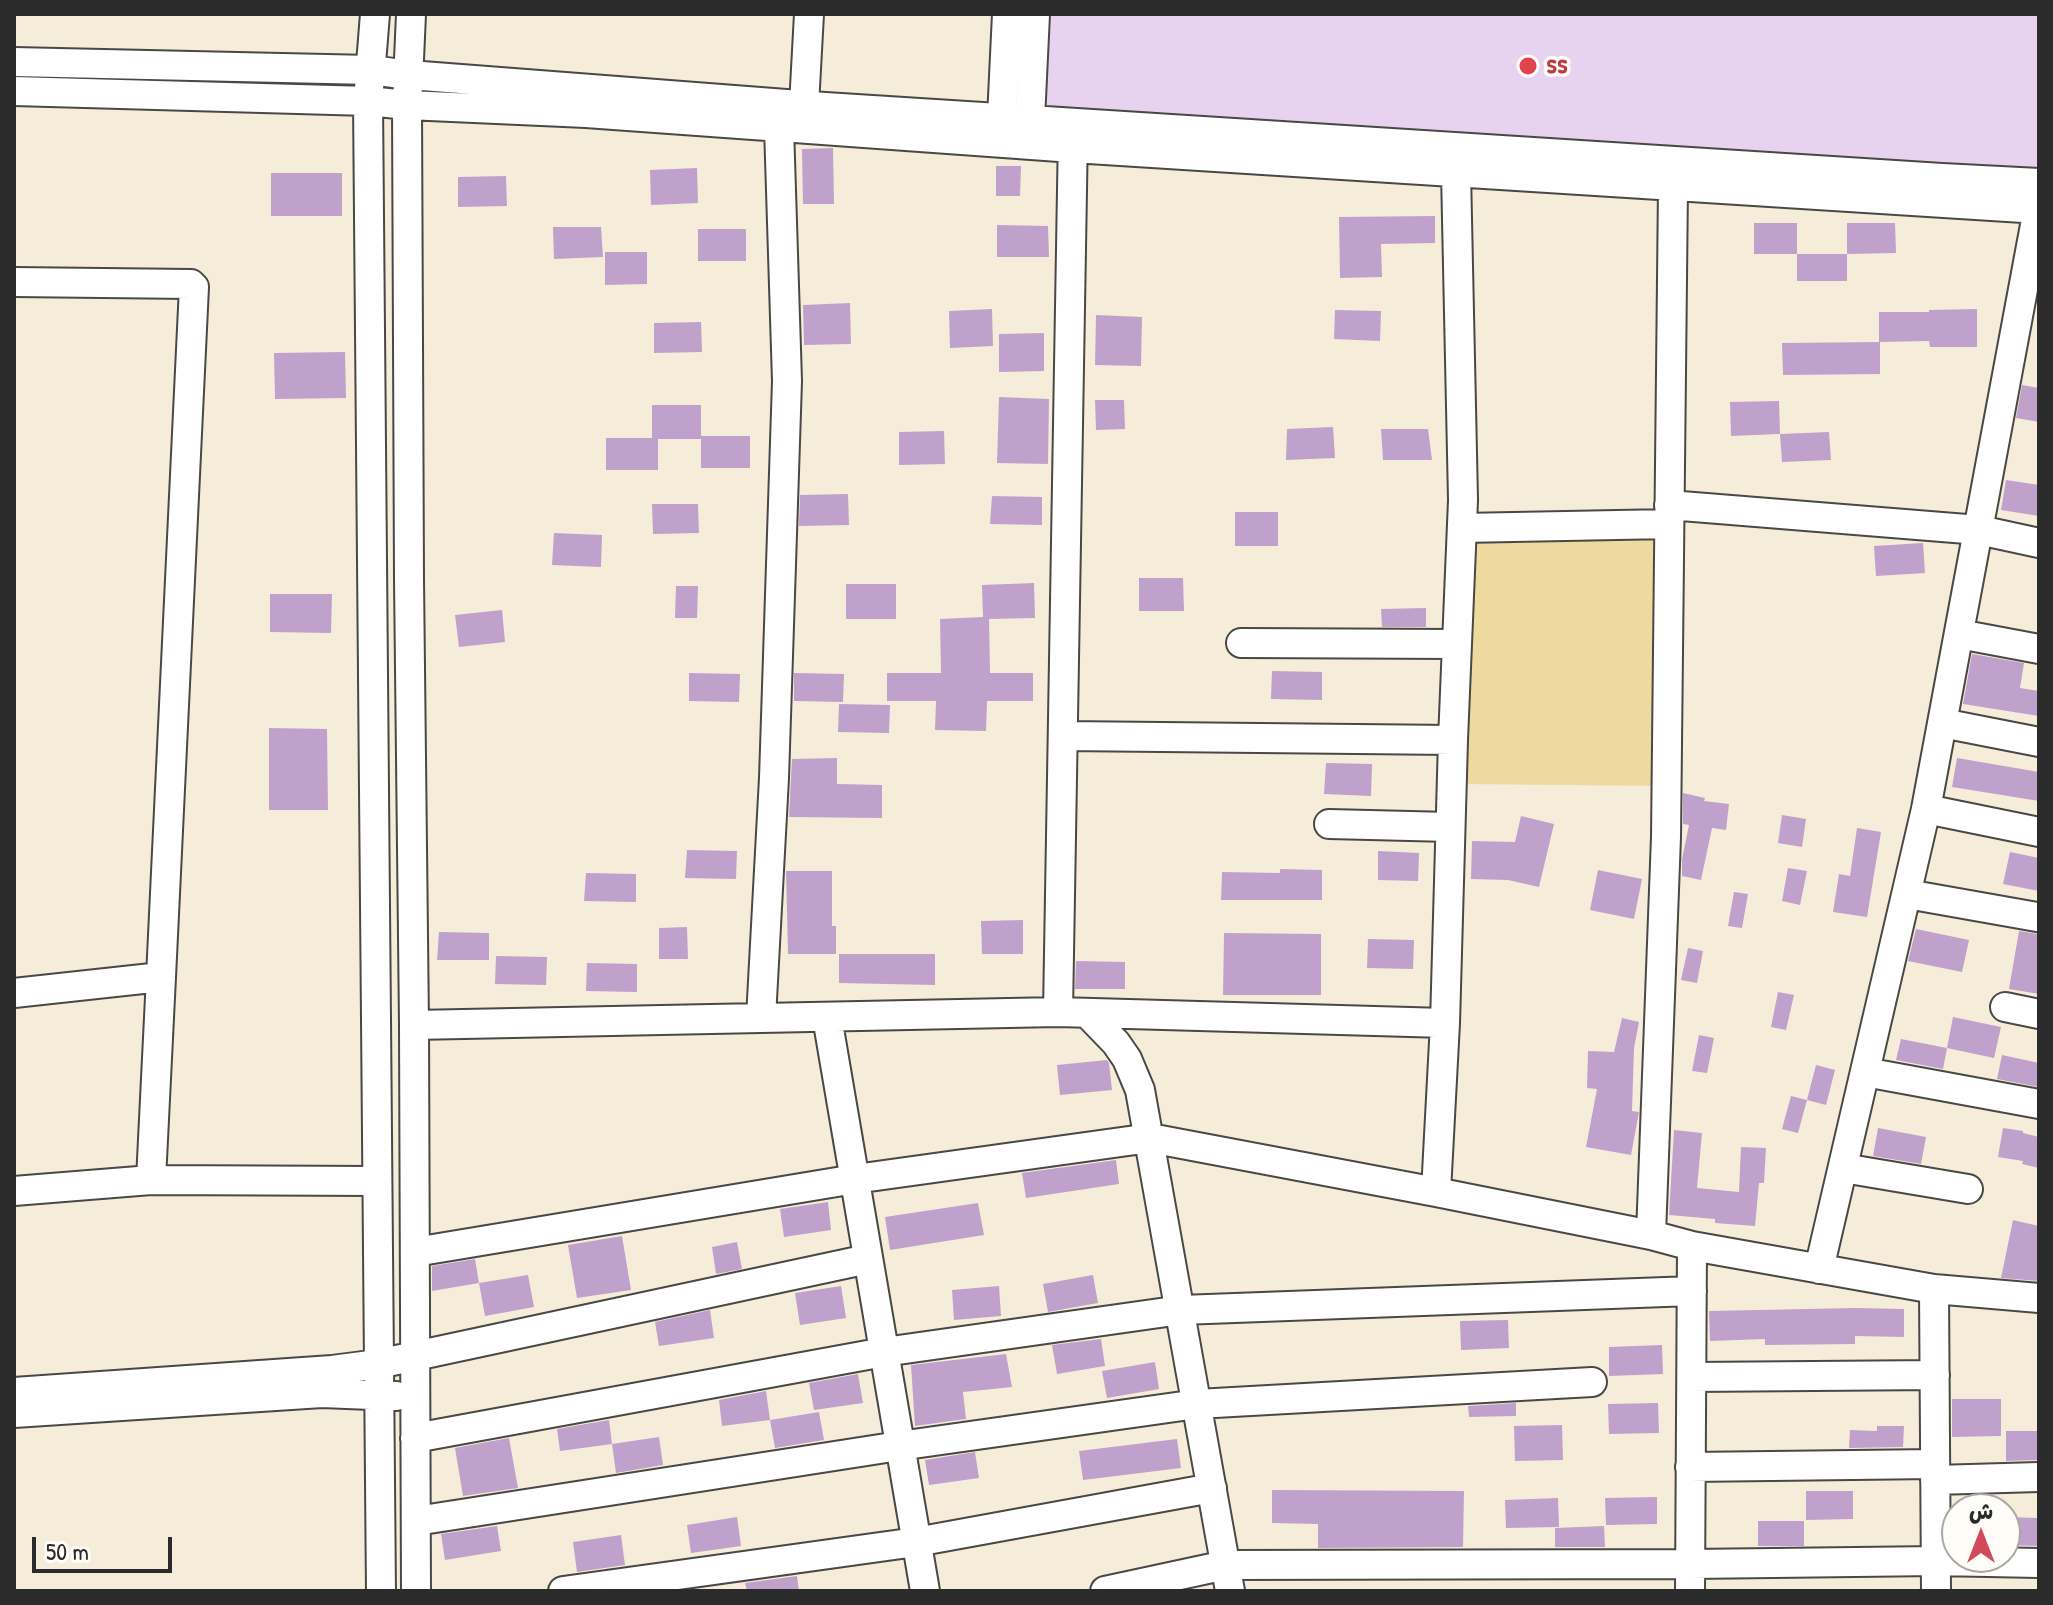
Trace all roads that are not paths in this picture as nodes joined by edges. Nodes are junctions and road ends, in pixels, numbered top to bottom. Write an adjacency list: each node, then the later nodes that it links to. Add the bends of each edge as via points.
1 (375, 14): 7 (street)
2 (411, 14): 8 (street)
3 (809, 14): 13 (street)
4 (1007, 14): 12 (street)
5 (1035, 14): 14 (street)
6 (14, 62): 7 (street)
7 (371, 70): 8 (street); 10 (street)
8 (409, 75): 11 (street); 13 (street)
9 (14, 91): 10 (street)
10 (368, 101): 11 (street); 55 (street)
11 (407, 105): 13 (street); 48 (street)
12 (1002, 118): 13 (street); 14 (street)
13 (795, 120): 15 (street); 46 (street)
14 (1030, 120): 15 (street)
15 (1073, 135): 16 (street); 17 (street); 30 (street)
16 (1456, 172): 18 (street); 22 (street)
17 (2039, 183)
18 (1673, 186): 19 (street); 21 (street)
19 (2038, 209): 23 (street)
20 (14, 282): 39 (street, via 194,287)
21 (1669, 515): 22 (street); 23 (street); 59 (street, via 1666,837)
22 (1462, 528): 27 (street)
23 (1979, 530): 24 (street); 25 (street)
24 (2039, 543)
25 (1959, 634): 28 (street); 29 (street)
26 (1241, 643): 27 (street)
27 (1456, 644): 31 (street)
28 (2039, 649)
29 (1942, 723): 32 (street); 33 (street)
30 (1064, 736): 31 (street); 42 (street)
31 (1453, 740): 35 (street)
32 (2039, 742)
33 (1926, 809): 36 (street); 37 (street)
34 (1329, 824): 35 (street)
35 (1450, 827): 47 (street)
36 (2039, 832)
37 (1907, 894): 38 (street); 49 (street)
38 (2037, 917)
39 (161, 977): 40 (street); 54 (street)
40 (14, 993)
41 (2005, 1007): 44 (street)
42 (1058, 1012): 43 (street); 45 (street)
43 (1087, 1013): 47 (street); 51 (street, via 1127,1059)
44 (2039, 1014)
45 (827, 1017): 46 (street); 53 (street)
46 (761, 1018): 48 (street)
47 (1445, 1023): 58 (street)
48 (414, 1025): 61 (street)
49 (1865, 1072): 50 (street); 52 (street)
50 (2039, 1104)
51 (1150, 1138): 53 (street); 58 (street); 67 (street)
52 (1843, 1168): 56 (street); 63 (street)
53 (855, 1179): 61 (street); 62 (street)
54 (151, 1180): 55 (street); 57 (street)
55 (376, 1181): 70 (street)
56 (1968, 1189)
57 (14, 1191)
58 (1436, 1192): 59 (street)
59 (1651, 1235): 60 (street)
60 (1692, 1246): 63 (street); 65 (street)
61 (415, 1252): 69 (street)
62 (868, 1259): 68 (street); 69 (street)
63 (1819, 1269): 64 (street)
64 (1934, 1289): 66 (street); 71 (street)
65 (1692, 1291): 67 (street); 72 (street)
66 (2039, 1298)
67 (1181, 1310): 68 (street); 77 (street)
68 (884, 1352): 79 (street); 80 (street)
69 (415, 1357): 70 (street); 76 (street)
70 (378, 1364): 74 (street); 75 (street)
71 (1935, 1375): 72 (street); 82 (street)
72 (1692, 1377): 81 (street)
73 (1592, 1382): 77 (street)
74 (14, 1392)
75 (379, 1395): 76 (street); 78 (street, via 322,1393); 91 (street)
76 (415, 1397): 79 (street)
77 (1197, 1404): 80 (street); 84 (street)
78 (14, 1413)
79 (415, 1438): 85 (street)
80 (899, 1446): 85 (street); 86 (street)
81 (1690, 1467): 82 (street); 90 (street)
82 (1934, 1472): 83 (street); 87 (street)
83 (2039, 1477)
84 (1212, 1488): 86 (street); 89 (street)
85 (416, 1521): 92 (street)
86 (916, 1542): 93 (street); 94 (street)
87 (1937, 1561): 88 (street); 90 (street); 96 (street)
88 (2039, 1563)
89 (1228, 1578): 90 (street); 95 (street)
90 (1690, 1578)
91 (381, 1591)
92 (416, 1591)
93 (563, 1591)
94 (925, 1591)
95 (1105, 1591)
96 (1936, 1591)

